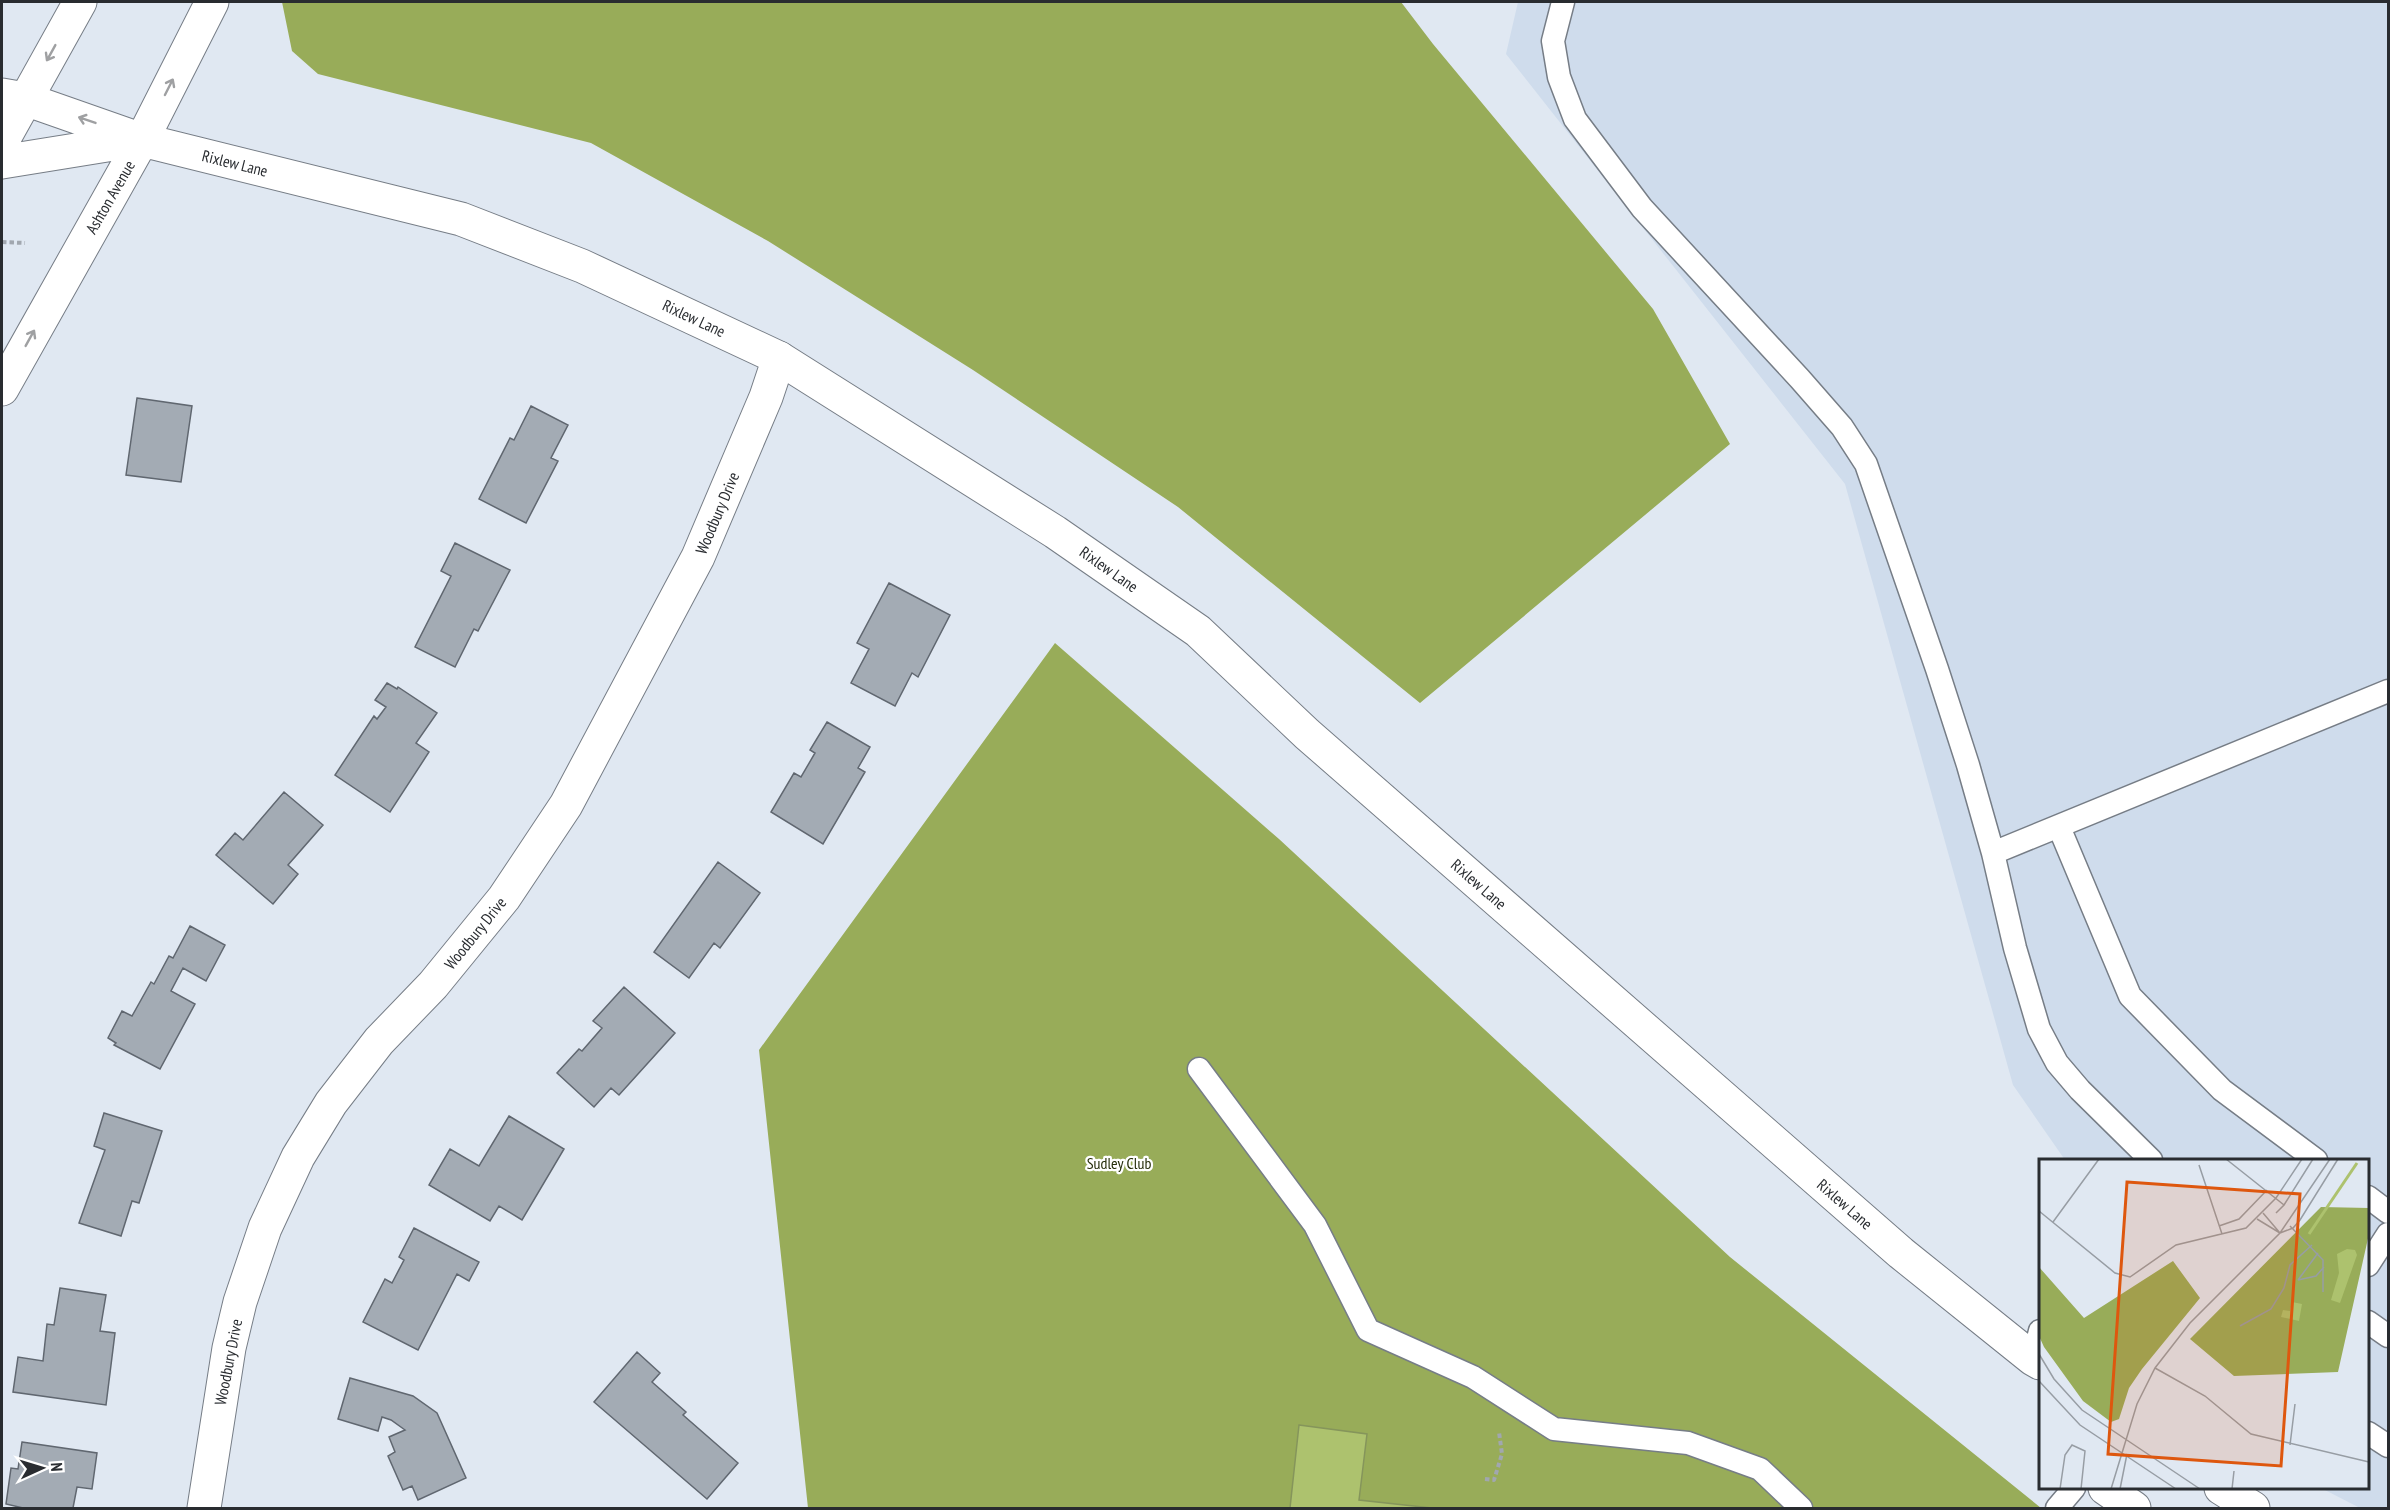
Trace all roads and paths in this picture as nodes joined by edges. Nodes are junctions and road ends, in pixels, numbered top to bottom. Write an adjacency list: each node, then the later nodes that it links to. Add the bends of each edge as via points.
1 (80, 2): 4 (street, one-way to 4)
2 (212, 2): 5 (street, Ashton Avenue, one-way to 2)
3 (1563, 2): 14 (lane, via 1553,41 1559,77 1575,119 1642,208 1800,379 1842,428 1866,465 1937,669)
4 (13, 97): 5 (street, Rixlew Lane, one-way to 4); 6 (street)
5 (142, 140): 7 (street); 10 (street, Rixlew Lane, via 461,219 582,266); 11 (street, Ashton Avenue, one-way to 5)
6 (2, 142)
7 (2, 162)
8 (2, 242): 9 (path)
9 (25, 243)
10 (779, 358): 24 (street, Rixlew Lane, via 1055,532 1198,631 1307,734 1901,1253); 32 (street, Woodbury Drive, via 698,557 566,805 504,898 433,985 379,1041 331,1103 298,1157 265,1228 240,1302)
11 (2, 389)
12 (2388, 691): 13 (lane)
13 (2059, 827): 14 (lane); 17 (lane, via 2130,996 2222,1090)
14 (1992, 853): 16 (lane, via 2039,1029 2057,1063)
15 (1199, 1069): 33 (lane, via 1315,1225 1368,1330 1473,1377 1554,1429 1688,1443 1760,1469)
16 (2146, 1159)
17 (2313, 1159)
18 (2369, 1198): 19 (lane)
19 (2388, 1212)
20 (2388, 1234): 21 (lane)
21 (2369, 1262)
22 (2369, 1323): 23 (lane)
23 (2388, 1336)
24 (2039, 1357)
25 (1499, 1431): 28 (path, via 1502,1455 1494,1480)
26 (2369, 1434): 27 (lane)
27 (2388, 1446)
28 (1485, 1479)
29 (2072, 1489): 34 (lane)
30 (2106, 1489): 35 (street)
31 (2223, 1489): 36 (street)
32 (204, 1509)
33 (1801, 1509)
34 (2057, 1509)
35 (2134, 1509)
36 (2253, 1509)

